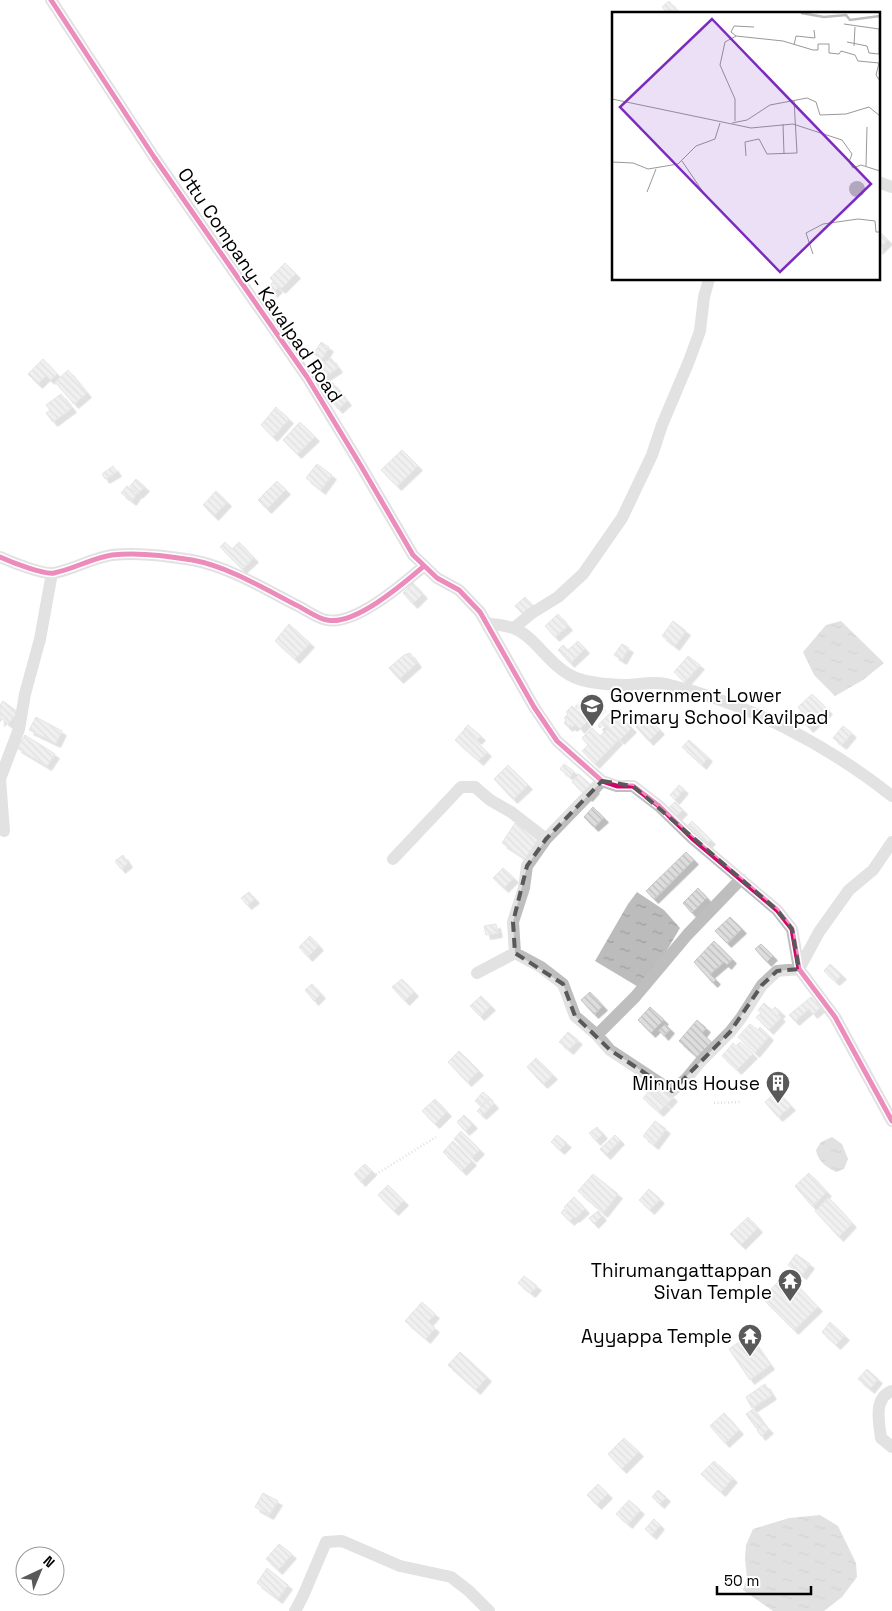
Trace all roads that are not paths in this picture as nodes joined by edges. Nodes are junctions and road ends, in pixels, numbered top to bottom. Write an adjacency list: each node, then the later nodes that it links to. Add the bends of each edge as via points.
1 (51, 0): 6 (street, Ottu Company- Kavalpad Road, via 154,157 307,377 413,554)
2 (880, 183): 3 (street)
3 (892, 187)
4 (709, 280): 9 (street, via 700,330 689,361 652,455 622,518 583,574 558,597)
5 (0, 557): 7 (street, via 14,564)
6 (424, 566): 7 (street, via 359,614 327,620 238,576 193,560 113,555); 8 (street, Ottu Company- Kavalpad Road, via 458,590)
7 (52, 573): 12 (street, via 19,729 0,779)
8 (487, 623): 9 (street); 10 (street, Ottu Company- Kavalpad Road, via 557,741)
9 (514, 628): 11 (street, via 556,666 579,679 622,685 663,683 723,700 770,720 864,774)
10 (602, 781): 13 (street); 16 (street, Ottu Company- Kavalpad Road, via 617,786 633,786)
11 (892, 796)
12 (4, 831)
13 (546, 839): 15 (street, via 475,787 461,787); 17 (street, via 527,866 513,922)
14 (892, 842): 18 (street, via 873,870 849,890 819,932)
15 (393, 859)
16 (741, 879): 18 (street, Ottu Company- Kavalpad Road, via 777,910 792,930); 20 (street)
17 (515, 953): 19 (street); 20 (street, via 542,967 563,984 575,1016)
18 (799, 969): 20 (street, via 777,971 762,985 736,1025 672,1091 610,1050); 21 (street, Ottu Company- Kavalpad Road, via 835,1018)
19 (477, 973)
20 (597, 1035)
21 (892, 1121)
22 (892, 1392): 23 (street, via 880,1401 879,1414 881,1438)
23 (892, 1448)
24 (295, 1611): 25 (street, via 326,1542 342,1541 400,1566 451,1577)
25 (489, 1611)

